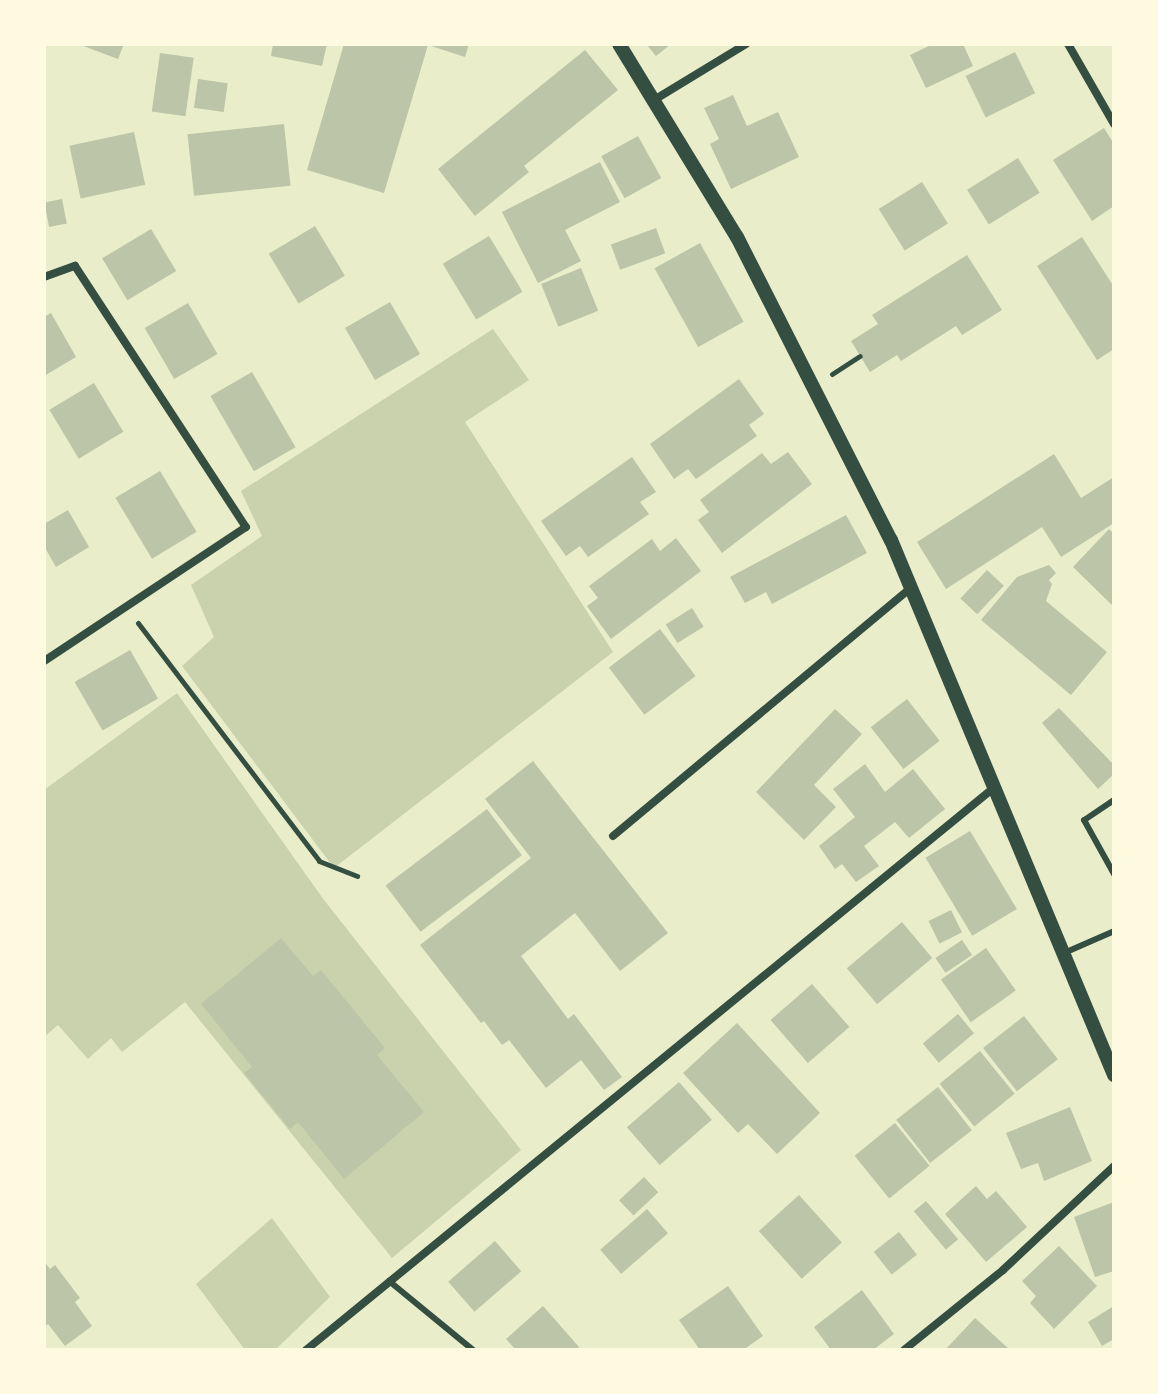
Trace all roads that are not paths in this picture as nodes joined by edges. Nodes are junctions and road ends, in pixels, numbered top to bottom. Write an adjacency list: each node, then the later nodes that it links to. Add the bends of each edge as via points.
1 (619, 44): 4 (street)
2 (746, 44): 4 (street)
3 (1068, 44): 5 (street)
4 (654, 100): 7 (street, via 737,237)
5 (1114, 124)
6 (44, 277): 8 (street, via 75,266 246,527)
7 (912, 587): 9 (street); 11 (street)
8 (44, 661)
9 (996, 786): 14 (street); 17 (street)
10 (1114, 800): 12 (lane, via 1084,820)
11 (613, 836)
12 (1114, 874)
13 (1114, 931): 14 (lane)
14 (1064, 953): 15 (street)
15 (1113, 1070)
16 (1114, 1166): 20 (street, via 1003,1270)
17 (389, 1281): 18 (street); 19 (lane)
18 (306, 1350)
19 (473, 1350)
20 (904, 1350)

